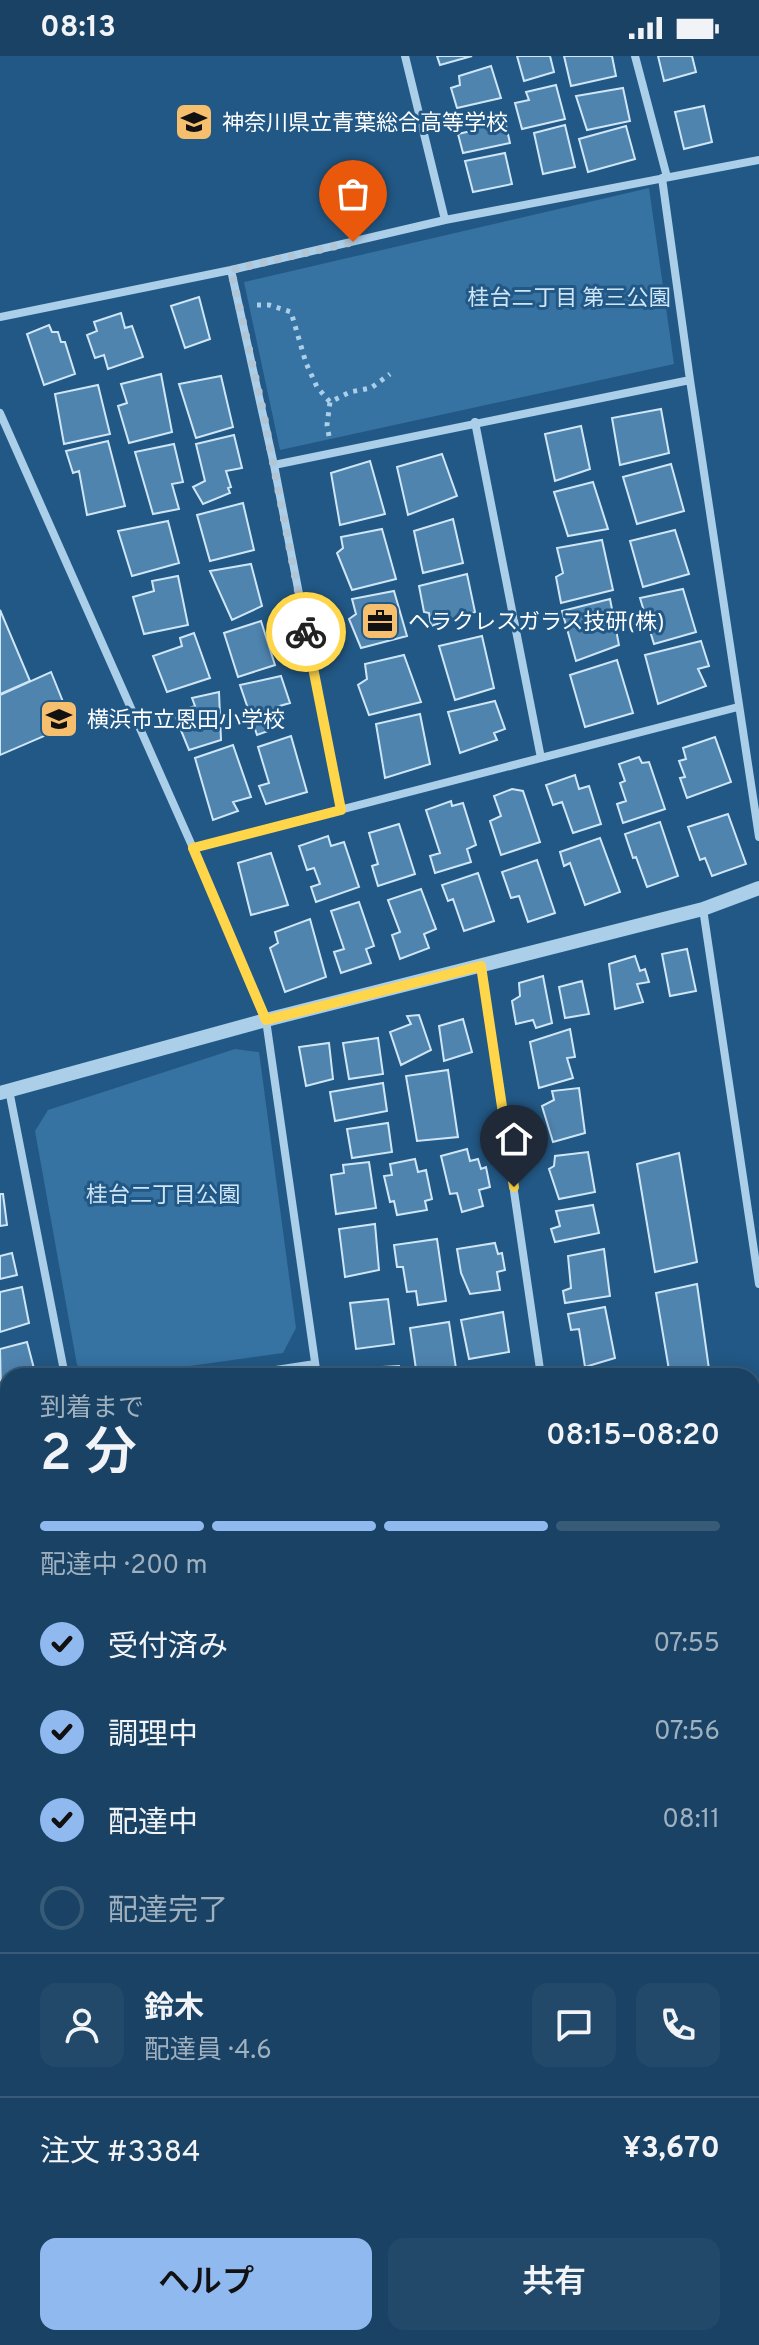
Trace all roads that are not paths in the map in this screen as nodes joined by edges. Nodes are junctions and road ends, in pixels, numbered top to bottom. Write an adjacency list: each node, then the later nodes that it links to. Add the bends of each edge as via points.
1 (405, 56): 5 (street)
2 (635, 56): 4 (street)
3 (759, 160): 4 (street)
4 (665, 177): 5 (street); 8 (street)
5 (445, 220): 6 (street)
6 (231, 270): 7 (street); 11 (street)
7 (0, 317)
8 (690, 380): 10 (street); 12 (street)
9 (0, 413): 16 (street)
10 (475, 422): 11 (street); 13 (street)
11 (274, 465): 14 (street)
12 (738, 707): 13 (street); 15 (street)
13 (541, 758): 14 (street)
14 (341, 810): 16 (street)
15 (759, 837)
16 (193, 848): 20 (street)
17 (759, 888): 18 (street)
18 (703, 909): 19 (street); 22 (street)
19 (481, 966): 20 (street); 27 (street)
20 (266, 1020): 21 (street); 23 (street)
21 (5, 1092): 24 (street)
22 (759, 1284)
23 (315, 1364): 25 (street); 26 (street)
24 (63, 1368)
25 (289, 1368)
26 (316, 1368)
27 (540, 1368)

